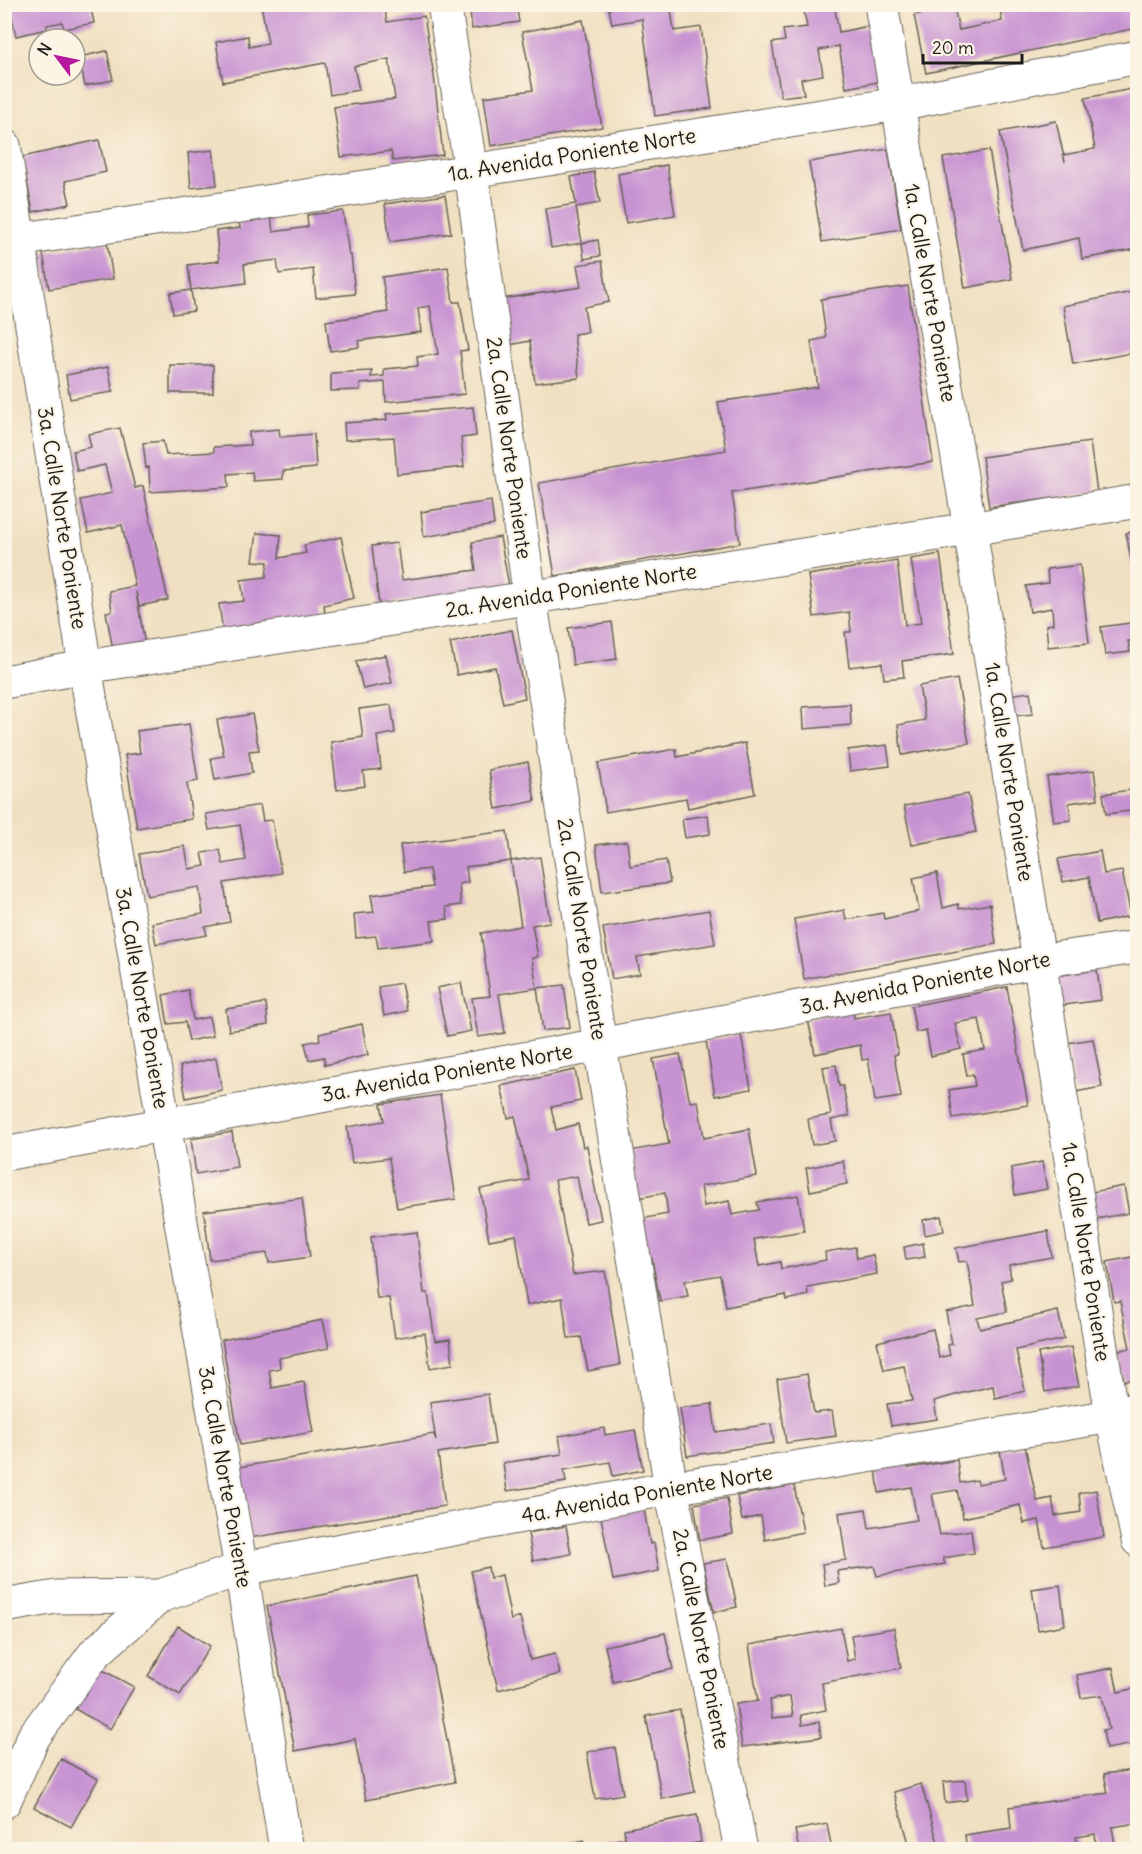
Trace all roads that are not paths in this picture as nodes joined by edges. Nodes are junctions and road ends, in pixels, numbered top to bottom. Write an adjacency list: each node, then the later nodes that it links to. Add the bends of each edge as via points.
1 (444, 4): 6 (street, 2a. Calle Norte Poniente)
2 (881, 4): 4 (street, 1a. Calle Norte Poniente)
3 (1137, 57): 4 (street, 1a. Avenida Poniente Norte)
4 (897, 104): 6 (street, 1a. Avenida Poniente Norte); 9 (street, 1a. Calle Norte Poniente)
5 (4, 145): 7 (street, 3a. Calle Norte Poniente)
6 (471, 171): 7 (street, 1a. Avenida Poniente Norte); 10 (street, 2a. Calle Norte Poniente)
7 (12, 240): 11 (street, 3a. Calle Norte Poniente)
8 (1137, 501): 9 (street, 2a. Avenida Poniente Norte)
9 (969, 529): 10 (street, 2a. Avenida Poniente Norte); 14 (street, 1a. Calle Norte Poniente)
10 (530, 598): 11 (street, 2a. Avenida Poniente Norte); 15 (street, 2a. Calle Norte Poniente)
11 (85, 667): 12 (street, 2a. Avenida Poniente Norte); 16 (street, 3a. Calle Norte Poniente)
12 (4, 682)
13 (1137, 947): 14 (street, 3a. Avenida Poniente Norte)
14 (1039, 961): 15 (street, 3a. Avenida Poniente Norte); 18 (street, 1a. Calle Norte Poniente)
15 (600, 1045): 16 (street, 3a. Avenida Poniente Norte); 19 (street, 2a. Calle Norte Poniente)
16 (164, 1124): 17 (street, 3a. Avenida Poniente Norte); 21 (street, 3a. Calle Norte Poniente)
17 (4, 1154)
18 (1125, 1413): 19 (street, 4a. Avenida Poniente Norte); 20 (street, 1a. Calle Norte Poniente)
19 (671, 1488): 21 (street, 4a. Avenida Poniente Norte); 27 (street, 2a. Calle Norte Poniente)
20 (1137, 1540)
21 (241, 1569): 22 (street, 4a. Avenida Poniente Norte); 26 (street, 3a. Calle Norte Poniente)
22 (159, 1596): 23 (street, via 56,1597); 24 (street, via 95,1653)
23 (4, 1606)
24 (14, 1767): 25 (street)
25 (4, 1802)
26 (286, 1850)
27 (741, 1850)

